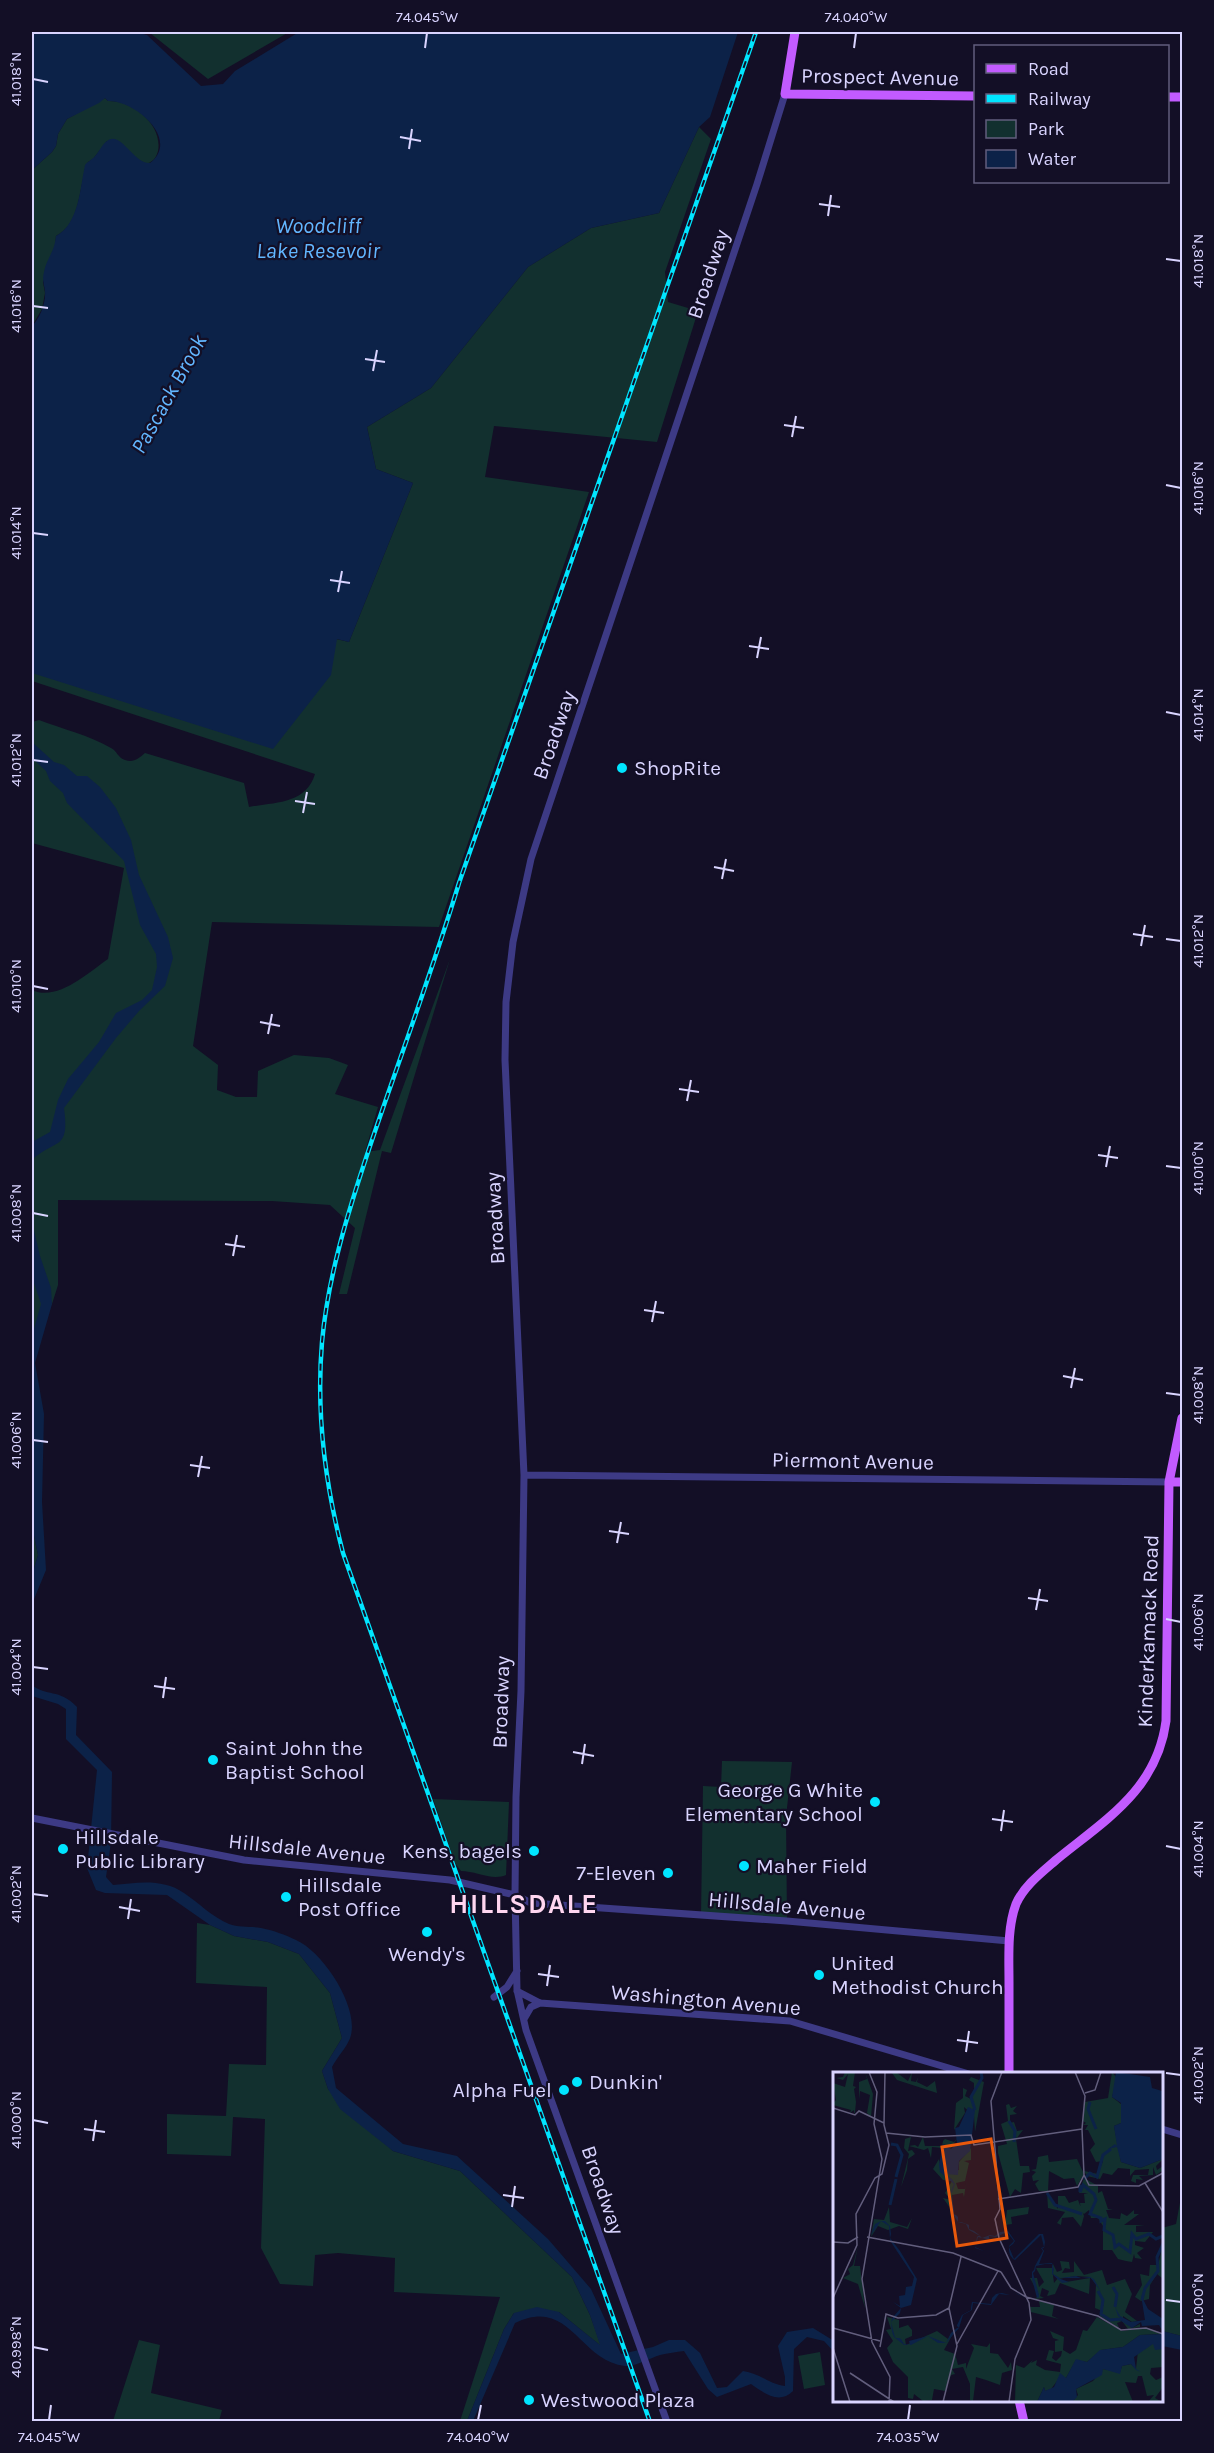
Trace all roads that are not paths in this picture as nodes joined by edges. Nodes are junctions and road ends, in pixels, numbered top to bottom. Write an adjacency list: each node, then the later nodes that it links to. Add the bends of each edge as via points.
1 (795, 32): 2 (main road, Broadway)
2 (785, 94): 3 (main road, Prospect Avenue); 5 (street, Broadway, via 538,836 516,926 508,986 505,1060)
3 (974, 96)
4 (1182, 1418): 6 (main road, Kinderkamack Road)
5 (524, 1474): 6 (street, Piermont Avenue); 9 (street, Broadway)
6 (1169, 1482): 7 (main road, Piermont Avenue); 10 (main road, Kinderkamack Road, via 1166,1721 1159,1753 1128,1800 1026,1888 1013,1915)
7 (1182, 1482)
8 (32, 1818): 9 (street, Hillsdale Avenue, via 244,1860 441,1879)
9 (515, 1895): 10 (street, Hillsdale Avenue, via 531,1903); 11 (street, Broadway)
10 (1009, 1941): 17 (main road, Kinderkamack Road)
11 (517, 1971): 12 (street, Broadway); 13 (street, via 507,1987)
12 (517, 1991): 14 (street, Washington Avenue); 15 (street, Broadway)
13 (494, 1997)
14 (540, 2003): 15 (street, via 531,2007); 16 (street, Washington Avenue, via 790,2021)
15 (524, 2019): 21 (street, Broadway)
16 (966, 2072)
17 (1009, 2072)
18 (1163, 2130): 19 (street)
19 (1182, 2135)
20 (1019, 2402): 22 (main road)
21 (667, 2421)
22 (1024, 2421)

